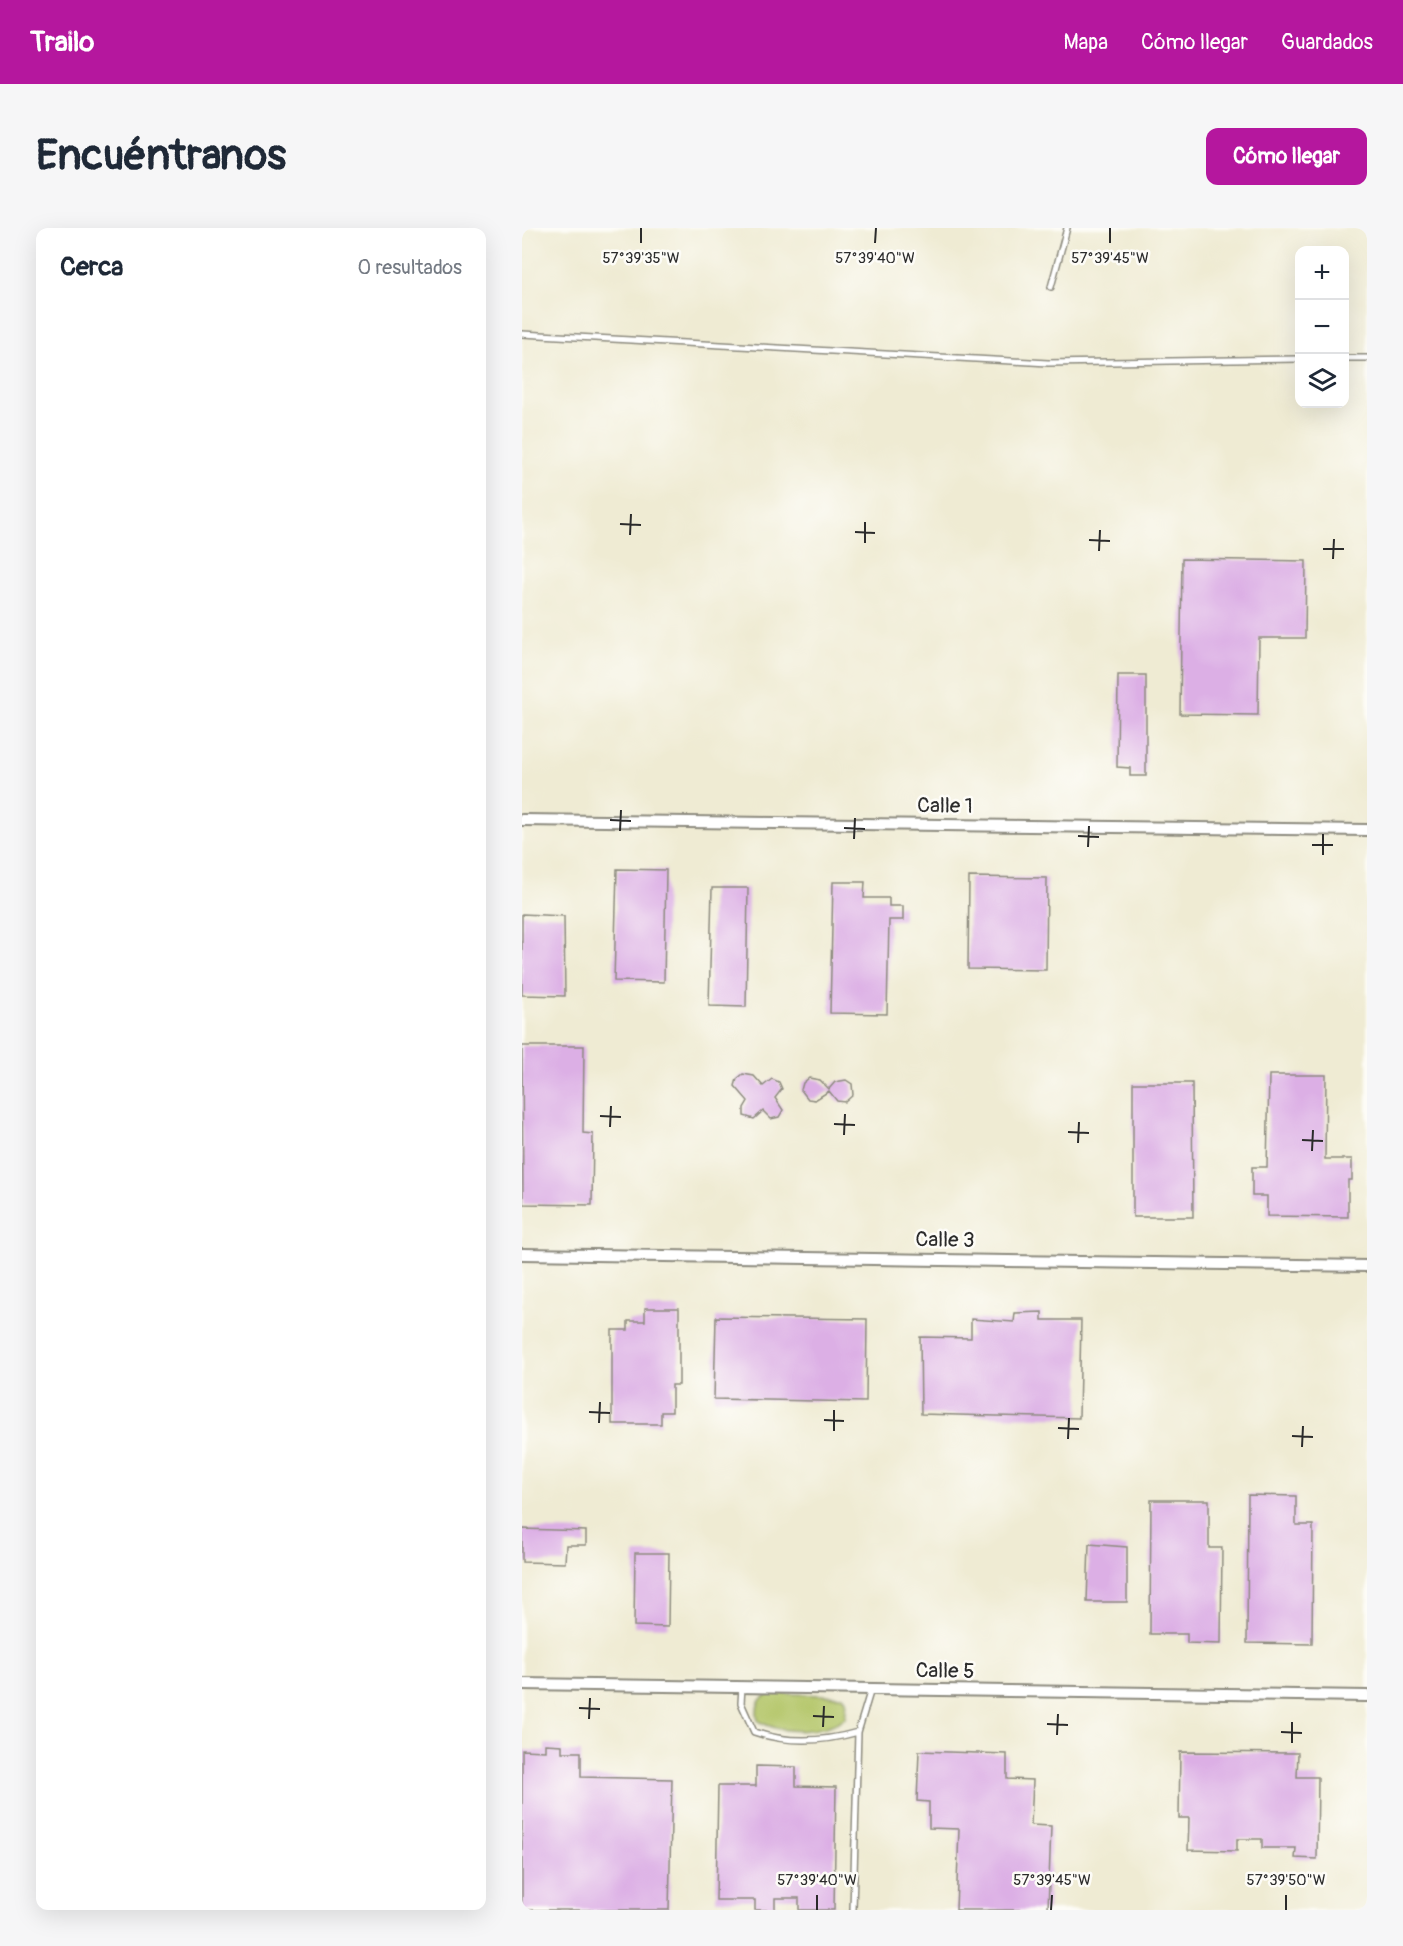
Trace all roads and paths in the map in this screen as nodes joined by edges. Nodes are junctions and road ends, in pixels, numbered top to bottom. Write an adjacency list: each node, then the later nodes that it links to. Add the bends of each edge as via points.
1 (1067, 228): 2 (lane)
2 (1051, 287)
3 (522, 334): 6 (lane, via 1048,363)
4 (1349, 358): 5 (lane)
5 (1367, 358)
6 (1295, 359)
7 (522, 820): 8 (street, Calle 1)
8 (1367, 830)
9 (522, 1254): 10 (street, Calle 3)
10 (1367, 1266)
11 (522, 1684): 12 (street, Calle 5)
12 (742, 1687): 13 (street, Calle 5); 15 (lane, via 741,1703 754,1732 800,1741 835,1739)
13 (871, 1689): 14 (street, Calle 5); 15 (lane)
14 (1367, 1696)
15 (858, 1732): 16 (lane)
16 (854, 1910)

